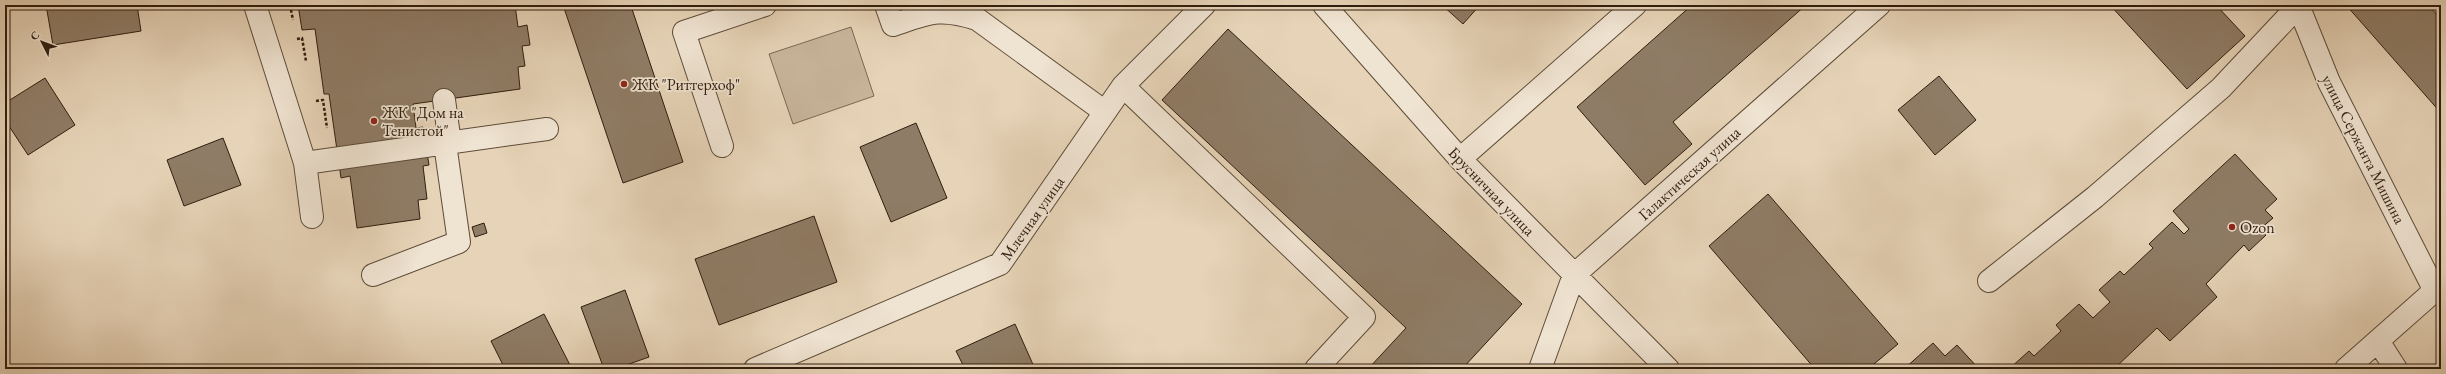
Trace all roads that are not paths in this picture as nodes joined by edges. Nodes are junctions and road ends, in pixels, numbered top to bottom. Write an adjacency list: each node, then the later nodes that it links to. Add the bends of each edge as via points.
1 (256, 5): 16 (street)
2 (765, 5): 14 (street, via 684,32)
3 (886, 5): 11 (street, via 893,25 931,12 957,13 977,19)
4 (1204, 5): 9 (street, Млечная улица)
5 (1324, 5): 15 (street, Брусничная улица)
6 (1635, 5): 15 (street)
7 (1878, 5): 18 (street, Галактическая улица)
8 (2298, 5): 20 (street, via 2221,88 2095,198); 21 (street, улица Сержанта Мишина, via 2329,82)
9 (1122, 86): 11 (street, Млечная улица); 24 (street, via 1364,317)
10 (444, 100): 13 (street)
11 (1105, 112): 23 (street, Млечная улица, via 1000,264)
12 (547, 129): 13 (street)
13 (448, 143): 16 (street); 19 (street, via 459,242)
14 (722, 146)
15 (1460, 159): 18 (street, Брусничная улица)
16 (305, 163): 17 (street)
17 (312, 217)
18 (1574, 275): 25 (street, Галактическая улица); 26 (street, Брусничная улица)
19 (373, 276)
20 (1989, 280)
21 (2438, 288): 22 (street)
22 (2378, 341): 27 (street); 28 (street)
23 (755, 369)
24 (1316, 369)
25 (1540, 369)
26 (1668, 369)
27 (2346, 369)
28 (2396, 369)

